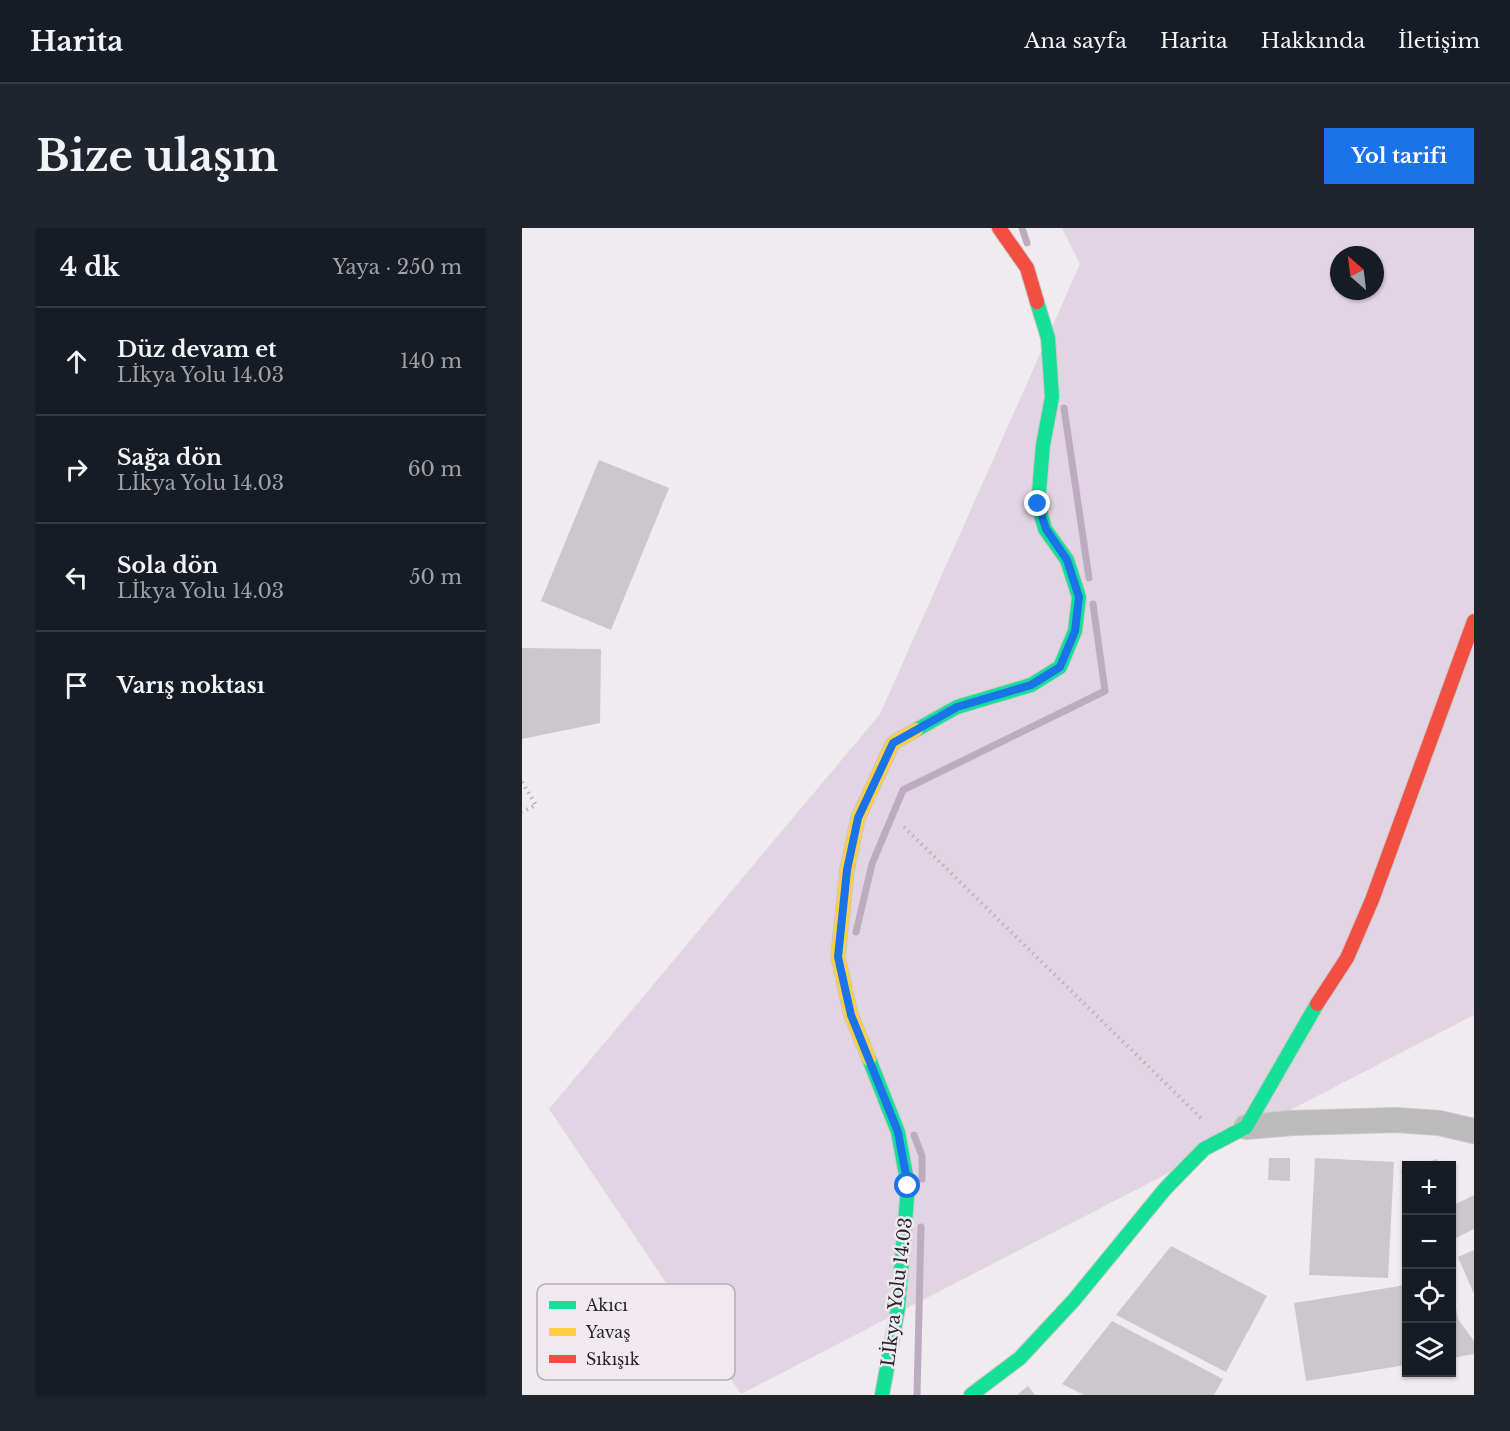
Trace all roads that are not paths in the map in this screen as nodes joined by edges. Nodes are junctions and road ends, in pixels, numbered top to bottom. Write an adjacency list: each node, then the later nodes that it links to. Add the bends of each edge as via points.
1 (999, 228): 5 (street, Lİkya Yolu 14.03, via 1027,268 1048,338 1052,397 1038,504 1046,529 1067,560 1079,597 1075,631 1060,667 1031,685 957,707 893,743 858,818 847,870 838,957 851,1015 898,1132 908,1186 898,1308)
2 (1474, 621): 3 (street, via 1351,948)
3 (1246, 1127): 4 (street, via 1396,1120); 6 (street, via 1204,1149 1020,1358)
4 (1474, 1131)
5 (882, 1395)
6 (971, 1395)

